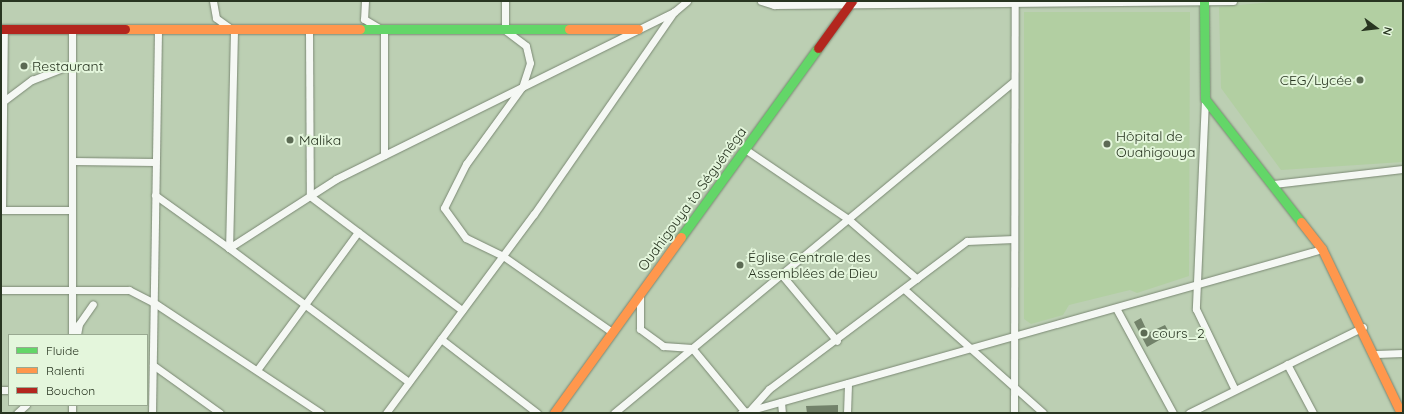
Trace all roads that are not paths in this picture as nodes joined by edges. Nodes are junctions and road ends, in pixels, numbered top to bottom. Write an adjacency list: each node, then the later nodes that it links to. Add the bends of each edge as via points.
1 (213, 1): 17 (street, via 216,18)
2 (365, 1): 19 (street, via 364,20)
3 (505, 1): 15 (street)
4 (687, 1): 11 (street)
5 (760, 1): 7 (street, via 774,5)
6 (1233, 1): 10 (street)
7 (851, 2): 8 (street); 25 (main road, Ouahigouya to Séguénéga)
8 (1015, 2): 9 (street); 21 (street)
9 (1099, 2): 10 (street)
10 (1204, 2): 23 (main road)
11 (674, 12): 16 (street); 40 (street)
12 (3, 29): 13 (main road); 24 (street)
13 (72, 30): 14 (main road); 20 (street)
14 (158, 30): 17 (main road); 28 (street)
15 (505, 30): 16 (main road); 19 (main road); 22 (street, via 526,46 530,63)
16 (638, 30): 22 (street)
17 (234, 31): 18 (main road); 38 (street)
18 (309, 31): 19 (main road); 32 (street)
19 (384, 31): 26 (street)
20 (73, 64): 24 (street, via 32,80); 27 (street)
21 (1014, 82): 35 (street); 37 (street)
22 (522, 87): 26 (street); 40 (street, via 466,164 444,208 466,238)
23 (1205, 99): 30 (main road); 43 (street)
24 (2, 103): 33 (street)
25 (745, 149): 35 (street); 47 (main road, Ouahigouya to Séguénéga)
26 (384, 155): 32 (street)
27 (72, 161): 28 (street); 34 (street)
28 (155, 162): 31 (street)
29 (1403, 169): 30 (street)
30 (1272, 184): 39 (main road)
31 (155, 195): 38 (street); 48 (street)
32 (310, 196): 36 (street); 38 (street)
33 (1, 210): 34 (street)
34 (72, 210): 46 (street)
35 (848, 219): 41 (street); 42 (street)
36 (358, 232): 50 (street); 52 (street)
37 (1014, 239): 42 (street, via 967,241); 57 (street)
38 (229, 248): 50 (street)
39 (1322, 249): 43 (street); 53 (main road)
40 (503, 256): 52 (street); 54 (street)
41 (781, 274): 59 (street); 60 (street)
42 (917, 279): 44 (street)
43 (1195, 285): 51 (street); 70 (street, via 1196,309)
44 (904, 289): 59 (street); 61 (street)
45 (1, 290): 46 (street)
46 (72, 291): 48 (street, via 129,290); 55 (street)
47 (640, 293): 54 (main road, Ouahigouya to Séguénéga); 60 (street, via 640,329 663,346)
48 (153, 302): 65 (street); 66 (street)
49 (93, 304): 56 (street, via 79,324)
50 (302, 305): 66 (street); 67 (street)
51 (1116, 308): 57 (street); 86 (street)
52 (462, 310): 58 (street)
53 (1363, 327): 63 (main road); 64 (street)
54 (612, 332): 80 (main road, Ouahigouya to Séguénéga)
55 (72, 334)
56 (77, 334)
57 (1015, 336): 61 (street); 69 (street)
58 (441, 339): 67 (street); 79 (street)
59 (837, 341): 73 (street, via 769,389)
60 (692, 348): 73 (street); 81 (street)
61 (971, 349): 68 (street); 69 (street)
62 (1403, 353): 63 (street)
63 (1376, 354): 89 (main road)
64 (1287, 364): 70 (street); 88 (street)
65 (153, 365): 75 (street); 76 (street)
66 (257, 370): 77 (street)
67 (409, 382): 78 (street)
68 (848, 383): 71 (street); 83 (street)
69 (1014, 388): 84 (street); 85 (street)
70 (1234, 388): 87 (street)
71 (781, 402): 73 (street); 82 (street)
72 (25, 406): 74 (street)
73 (746, 411)
74 (17, 413)
75 (152, 413)
76 (220, 413)
77 (320, 413)
78 (386, 413)
79 (537, 413)
80 (554, 413)
81 (614, 413)
82 (782, 413)
83 (848, 413)
84 (1014, 413)
85 (1043, 413)
86 (1173, 413)
87 (1189, 413)
88 (1313, 413)
89 (1401, 413)

